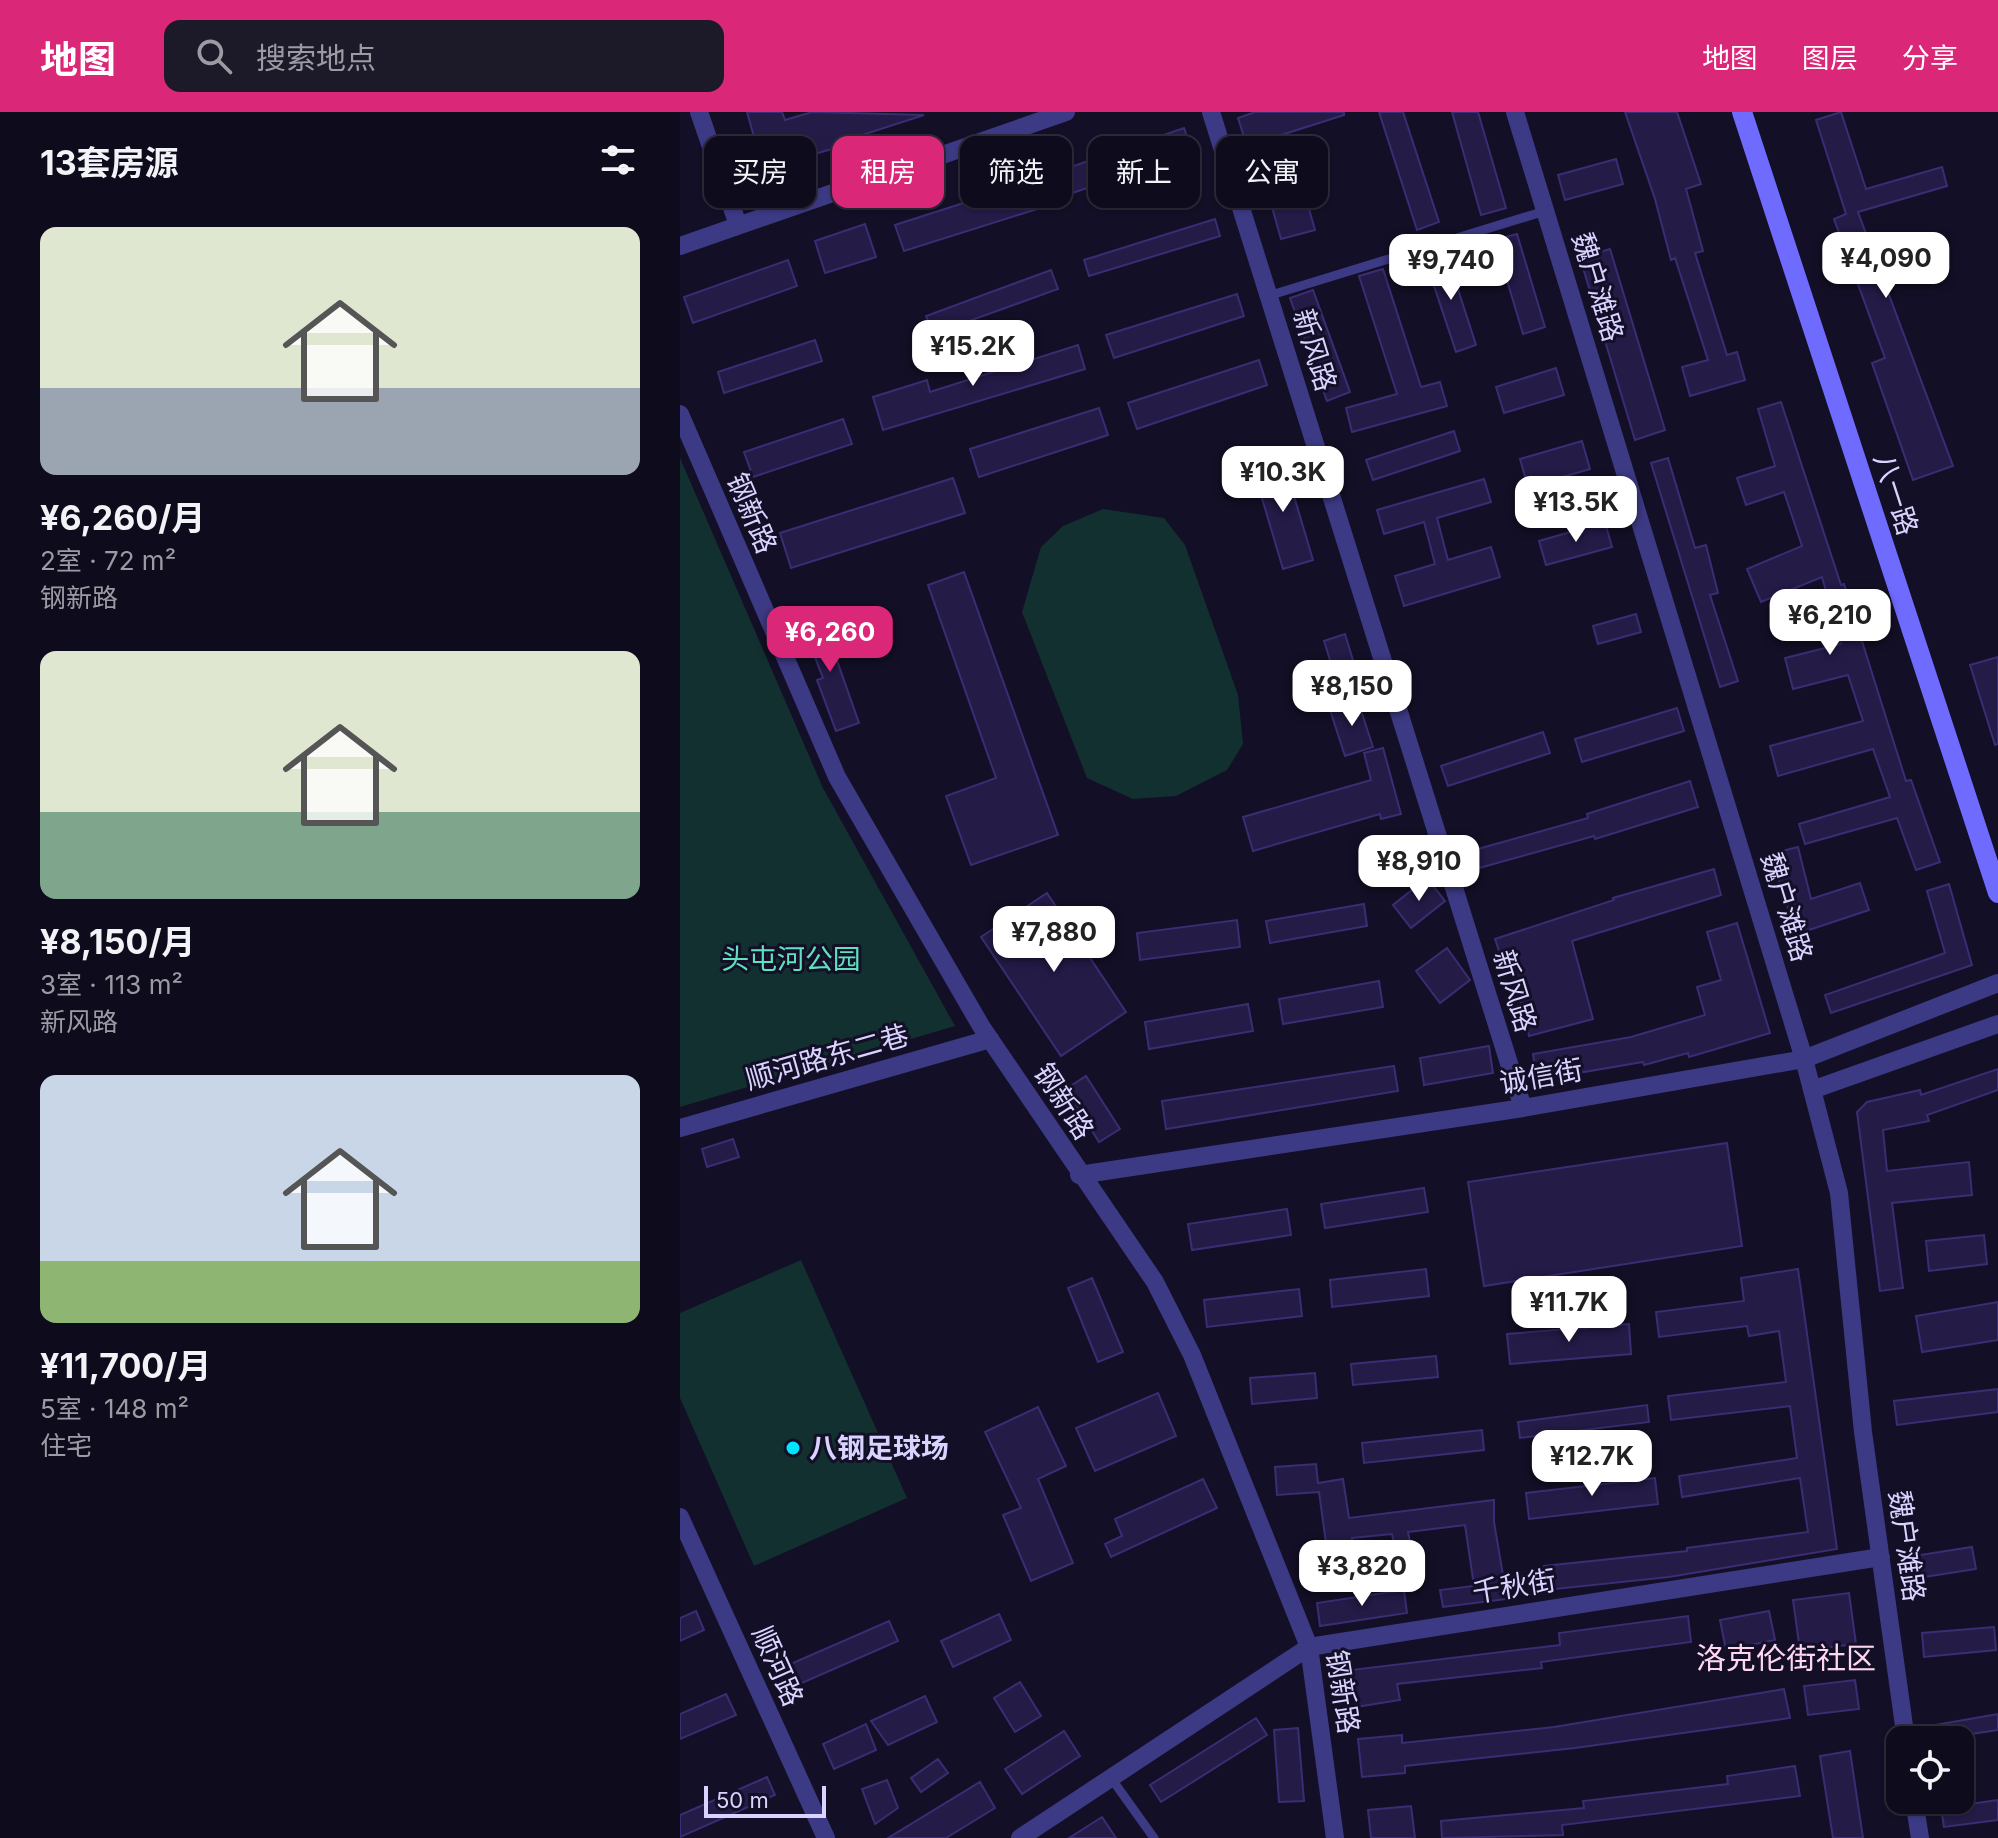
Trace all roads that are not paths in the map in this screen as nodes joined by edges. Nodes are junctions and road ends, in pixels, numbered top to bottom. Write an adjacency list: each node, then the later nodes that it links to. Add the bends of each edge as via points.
1 (699, 112): 7 (street)
2 (1066, 112): 7 (street)
3 (1211, 112): 9 (street, 新风路)
4 (1515, 112): 6 (street, 魏户滩路)
5 (1742, 112): 11 (street, 八一路)
6 (1545, 211): 9 (lane); 15 (street, 魏户滩路)
7 (738, 225): 8 (street)
8 (680, 246)
9 (1268, 296): 17 (street, 新风路)
10 (680, 414): 14 (street, 钢新路, via 837,777)
11 (1998, 893)
12 (1998, 983): 15 (street, 诚信街)
13 (1998, 1024): 16 (street)
14 (990, 1039): 18 (street, 顺河路东二巷); 19 (street, 钢新路)
15 (1804, 1059): 16 (street, 魏户滩路); 17 (street, 诚信街)
16 (1812, 1090): 21 (street, 魏户滩路, via 1839,1193)
17 (1523, 1108): 19 (street, 诚信街)
18 (680, 1128)
19 (1079, 1175): 22 (street, 钢新路, via 1155,1282 1192,1355)
20 (680, 1517): 26 (street, 顺河路)
21 (1881, 1557): 22 (street, 千秋街); 23 (street, 魏户滩路)
22 (1309, 1647): 24 (street, 千秋街); 29 (street, 钢新路)
23 (1904, 1726)
24 (1111, 1778): 27 (street, 千秋街); 28 (lane)
25 (1916, 1814): 30 (street)
26 (826, 1838)
27 (1020, 1838)
28 (1154, 1838)
29 (1335, 1838)
30 (1920, 1838)

